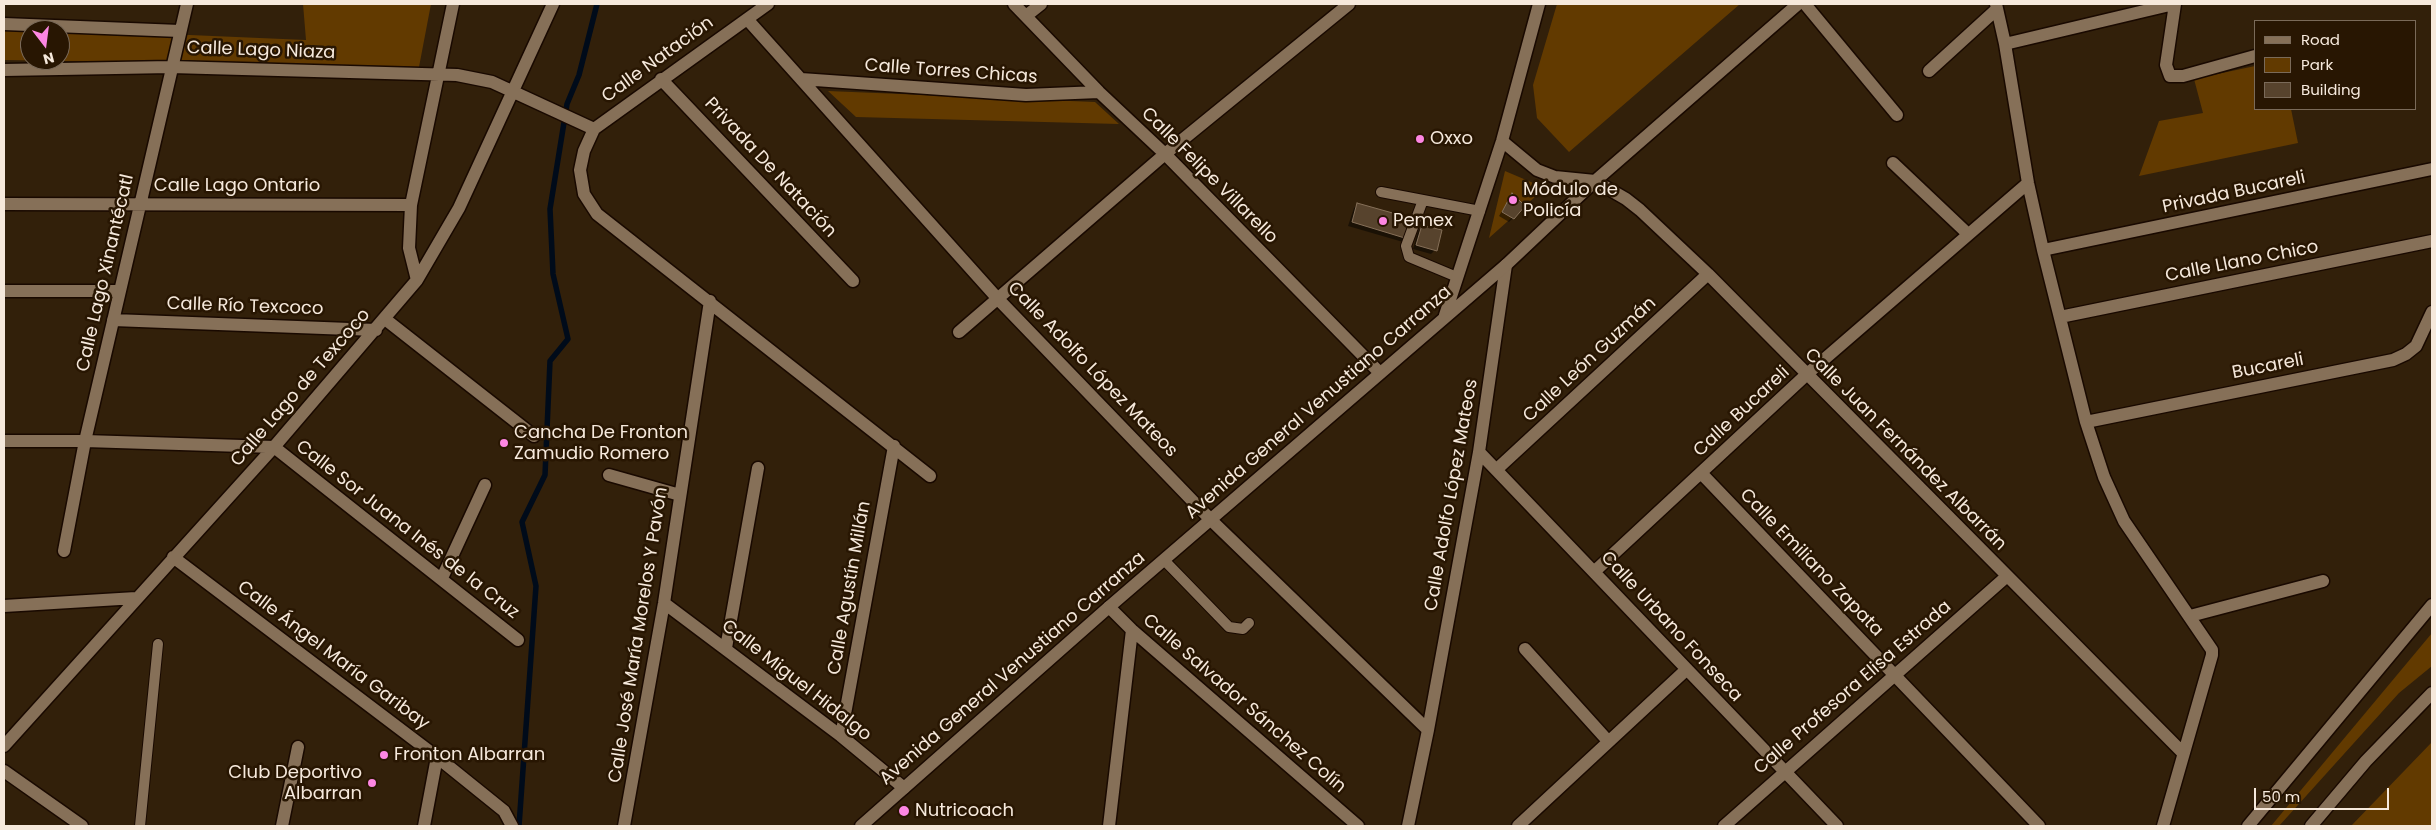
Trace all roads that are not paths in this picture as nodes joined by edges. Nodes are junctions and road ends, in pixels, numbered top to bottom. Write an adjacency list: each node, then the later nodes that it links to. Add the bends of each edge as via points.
1 (187, 4): 16 (street, Calle Lago Xinantécatl)
2 (453, 4): 22 (street)
3 (553, 4): 25 (street, Calle Lago de Texcoco)
4 (768, 4): 14 (street, Calle Natación)
5 (1014, 4): 13 (street, Calle Felipe Villarello)
6 (1040, 4): 13 (street)
7 (1349, 4): 30 (street)
8 (1540, 4): 29 (street)
9 (1798, 4): 33 (street, Avenida General Venustiano Carranza)
10 (1805, 4): 27 (street)
11 (2175, 4): 17 (street); 18 (street, via 2166,65 2170,76 2183,76)
12 (1996, 6): 17 (street); 21 (street)
13 (1026, 16): 26 (street, Calle Felipe Villarello)
14 (746, 19): 23 (street, Calle Natación); 24 (street, Calle Adolfo López Mateos)
15 (4, 24): 16 (street)
16 (180, 31): 19 (street, Calle Lago Xinantécatl)
17 (2005, 44): 34 (street)
18 (2254, 56)
19 (171, 67): 20 (street, Calle Lago Niaza); 22 (street, Calle Lago Niaza); 37 (street, Calle Lago Xinantécatl)
20 (4, 70)
21 (1929, 71)
22 (437, 74): 25 (street, Calle Lago Niaza, via 475,78); 39 (street)
23 (661, 79): 28 (street, Calle Natación); 48 (street, Privada De Natación)
24 (801, 79): 26 (street, Calle Torres Chicas, via 1026,95); 51 (street, Calle Adolfo López Mateos)
25 (514, 92): 28 (street, Calle Lago Niaza); 47 (street, Calle Lago de Texcoco, via 459,208)
26 (1099, 92): 30 (street, Calle Felipe Villarello)
27 (1897, 115)
28 (594, 129): 52 (street, via 580,170 589,204 597,214)
29 (1502, 141): 33 (street, via 1537,170 1555,178); 40 (street)
30 (1165, 154): 51 (street); 60 (street, Calle Felipe Villarello)
31 (1893, 163): 41 (street)
32 (2432, 170): 43 (street, Privada Bucareli)
33 (1595, 181): 44 (street, Avenida General Venustiano Carranza); 45 (street, Calle Juan Fernández Albarrán, via 1640,210)
34 (2028, 183): 41 (street, Calle Bucareli); 43 (street)
35 (1381, 192): 36 (lane)
36 (1423, 200): 40 (lane); 46 (lane, via 1406,246 1409,257)
37 (140, 203): 38 (street, Calle Lago Ontario); 39 (street, Calle Lago Ontario); 50 (street, Calle Lago Xinantécatl)
38 (4, 204)
39 (411, 205): 47 (street, via 409,248)
40 (1480, 211): 46 (street)
41 (1968, 234): 61 (street, Calle Bucareli)
42 (2432, 241): 55 (street, Calle Llano Chico)
43 (2043, 250): 55 (street)
44 (1506, 265): 54 (street, Avenida General Venustiano Carranza); 68 (street, Calle Adolfo López Mateos)
45 (1708, 274): 61 (street, Calle Juan Fernández Albarrán); 70 (street, Calle León Guzmán)
46 (1457, 277): 54 (street)
47 (417, 280): 56 (street, Calle Lago de Texcoco)
48 (853, 281)
49 (4, 291): 50 (street)
50 (119, 291): 57 (street, Calle Lago Xinantécatl)
51 (998, 299): 59 (street); 76 (street, Calle Adolfo López Mateos)
52 (710, 301): 66 (street); 75 (street, Calle José María Morelos Y Pavón)
53 (2432, 312): 62 (street, Bucareli, via 2416,346 2393,360)
54 (1445, 315): 60 (street, Avenida General Venustiano Carranza)
55 (2060, 317): 62 (street)
56 (385, 319): 58 (street, Calle Lago de Texcoco); 63 (street)
57 (112, 320): 58 (street, Calle Río Texcoco); 65 (street, Calle Lago Xinantécatl)
58 (376, 330): 67 (street, Calle Lago de Texcoco)
59 (959, 332)
60 (1380, 373): 76 (street, Avenida General Venustiano Carranza)
61 (1806, 376): 71 (street, Calle Bucareli); 81 (street, Calle Juan Fernández Albarrán)
62 (2086, 422): 89 (street, via 2116,507)
63 (534, 436)
64 (4, 441): 65 (street)
65 (85, 441): 67 (street); 77 (street, Calle Lago Xinantécatl)
66 (894, 446): 73 (street); 100 (street, Calle Agustín Millán)
67 (274, 447): 78 (street, Calle Lago de Texcoco); 82 (street, Calle Sor Juana Inés de la Cruz)
68 (1479, 452): 70 (street, Calle Urbano Fonseca); 99 (street, Calle Adolfo López Mateos)
69 (758, 468): 94 (street)
70 (1496, 470): 80 (street, Calle Urbano Fonseca)
71 (1702, 474): 80 (street, Calle Bucareli); 97 (street, Calle Emiliano Zapata)
72 (609, 475): 75 (street)
73 (930, 476)
74 (485, 485): 82 (street)
75 (680, 495): 85 (street, Calle José María Morelos Y Pavón)
76 (1211, 520): 79 (street, Avenida General Venustiano Carranza); 99 (street, Calle Adolfo López Mateos)
77 (64, 551)
78 (173, 557): 84 (street, Calle Lago de Texcoco); 105 (street, Calle Ángel María Garibay)
79 (1164, 560): 88 (street, Avenida General Venustiano Carranza); 90 (lane, via 1229,627 1243,629)
80 (1595, 571): 96 (street, Calle Urbano Fonseca)
81 (2006, 576): 97 (street, Calle Profesora Elisa Estrada); 104 (street, Calle Juan Fernández Albarrán)
82 (442, 578): 92 (street, Calle Sor Juana Inés de la Cruz)
83 (2324, 580): 89 (street)
84 (136, 598): 87 (street); 102 (street, Calle Lago de Texcoco)
85 (664, 604): 94 (street, Calle Miguel Hidalgo); 114 (street, Calle José María Morelos Y Pavón)
86 (2432, 605): 124 (street)
87 (4, 606)
88 (1109, 607): 91 (street, Calle Salvador Sánchez Colín); 108 (street, Avenida General Venustiano Carranza)
89 (2190, 616): 104 (street, via 2212,655)
90 (1249, 623)
91 (1132, 630): 116 (street); 117 (street, Calle Salvador Sánchez Colín)
92 (518, 640)
93 (158, 644): 110 (lane)
94 (726, 648): 100 (street, Calle Miguel Hidalgo)
95 (1525, 649): 101 (street)
96 (1687, 669): 101 (street); 107 (street, Calle Urbano Fonseca)
97 (1895, 676): 107 (street, Calle Profesora Elisa Estrada); 122 (street, Calle Emiliano Zapata)
98 (2432, 693): 125 (street, via 2366,761)
99 (1428, 730): 118 (street, Calle Adolfo López Mateos)
100 (840, 736): 108 (street, Calle Miguel Hidalgo)
101 (1608, 741): 119 (street)
102 (4, 746)
103 (298, 748): 111 (street)
104 (2183, 753): 123 (street)
105 (437, 757): 112 (street); 113 (street, Calle Ángel María Garibay, via 504,812)
106 (4, 771): 109 (street)
107 (1785, 771): 120 (street, Calle Profesora Elisa Estrada); 121 (street, Calle Urbano Fonseca)
108 (904, 788): 115 (street, Avenida General Venustiano Carranza)
109 (82, 826)
110 (140, 826)
111 (282, 826)
112 (424, 826)
113 (512, 826)
114 (624, 826)
115 (860, 826)
116 (1109, 826)
117 (1358, 826)
118 (1408, 826)
119 (1518, 826)
120 (1724, 826)
121 (1837, 826)
122 (2039, 826)
123 (2163, 826)
124 (2248, 826)
125 (2311, 826)

